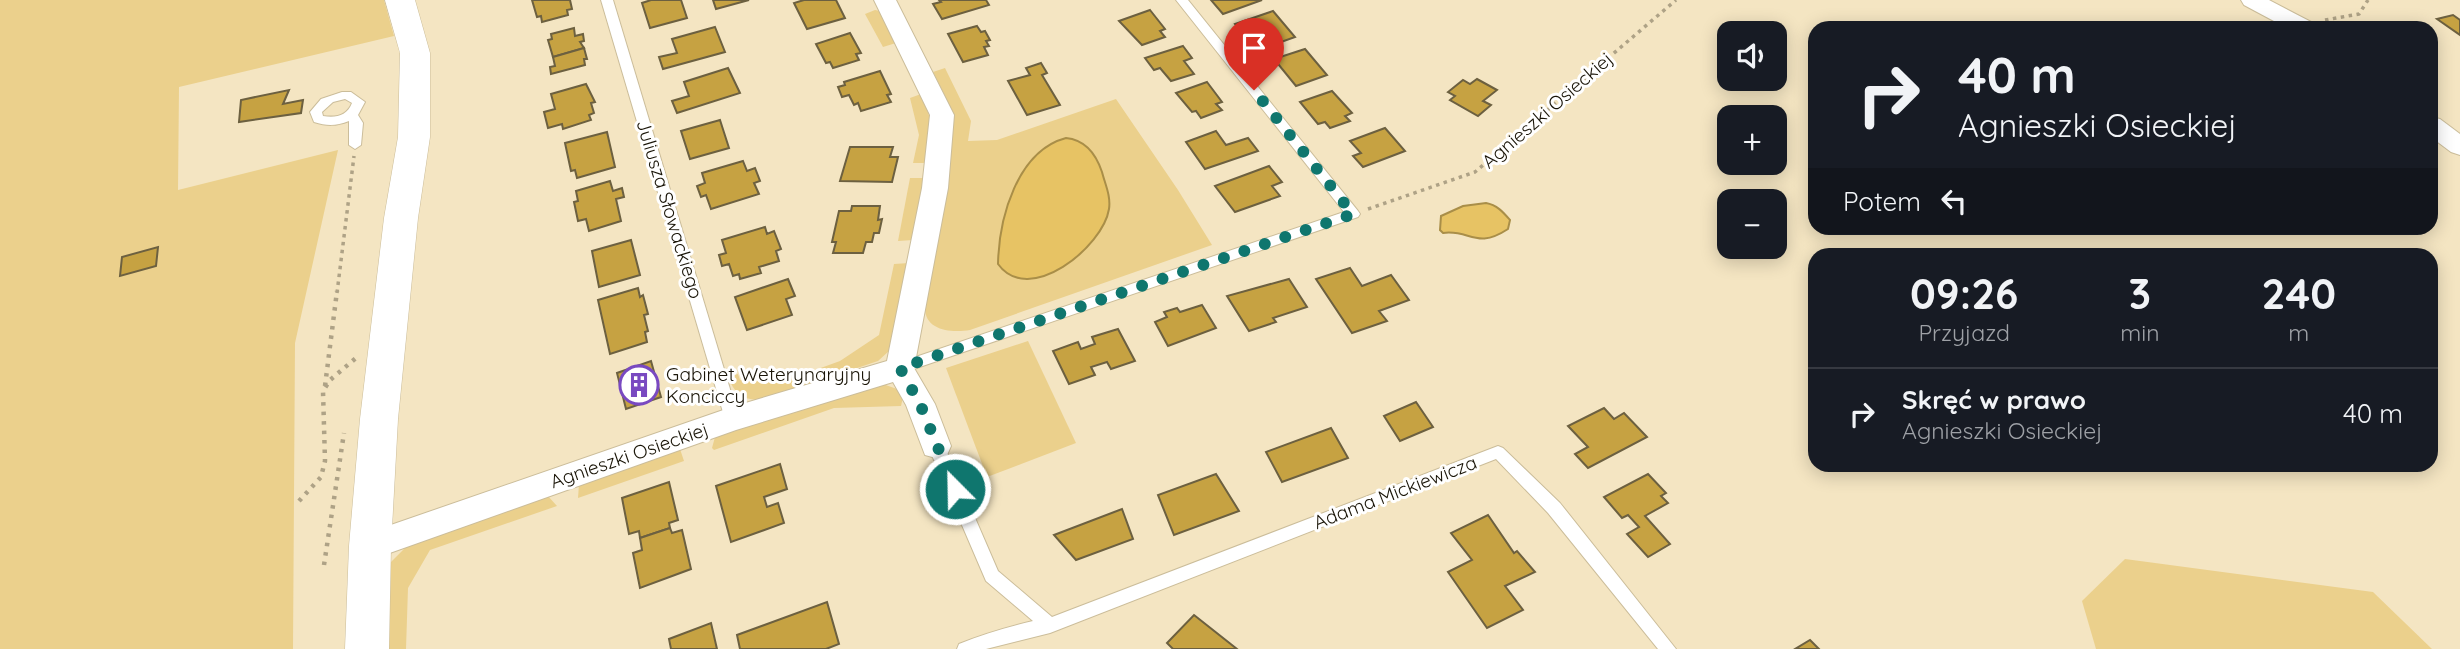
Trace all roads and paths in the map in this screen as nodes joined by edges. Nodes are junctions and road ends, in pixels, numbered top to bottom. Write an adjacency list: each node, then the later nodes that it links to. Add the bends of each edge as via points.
1 (400, 0): 15 (street, via 415,53 414,137)
2 (607, 0): 18 (lane, Juliusza Słowackiego)
3 (886, 0): 16 (street, via 937,101 943,128)
4 (1182, 0): 14 (lane)
5 (1676, 0): 14 (path, Agnieszki Osieckiej, via 1475,172)
6 (2252, 0): 8 (street)
7 (2368, 0): 9 (path, via 2359,14)
8 (2293, 21)
9 (2326, 21)
10 (351, 115): 12 (lane, via 357,123)
11 (2438, 130): 13 (street)
12 (355, 145): 17 (path)
13 (2460, 146)
14 (1353, 214): 16 (lane, Agnieszki Osieckiej)
15 (387, 334): 17 (path); 21 (street)
16 (900, 368): 18 (street, Agnieszki Osieckiej); 19 (street)
17 (325, 386): 20 (path, via 323,469)
18 (732, 419): 21 (street, Agnieszki Osieckiej)
19 (936, 446): 22 (lane, via 992,576)
20 (299, 501)
21 (370, 546): 23 (street)
22 (1050, 625): 24 (lane); 25 (lane, Adama Mickiewicza, via 1498,452 1554,508)
23 (368, 649)
24 (965, 649)
25 (1668, 649)

